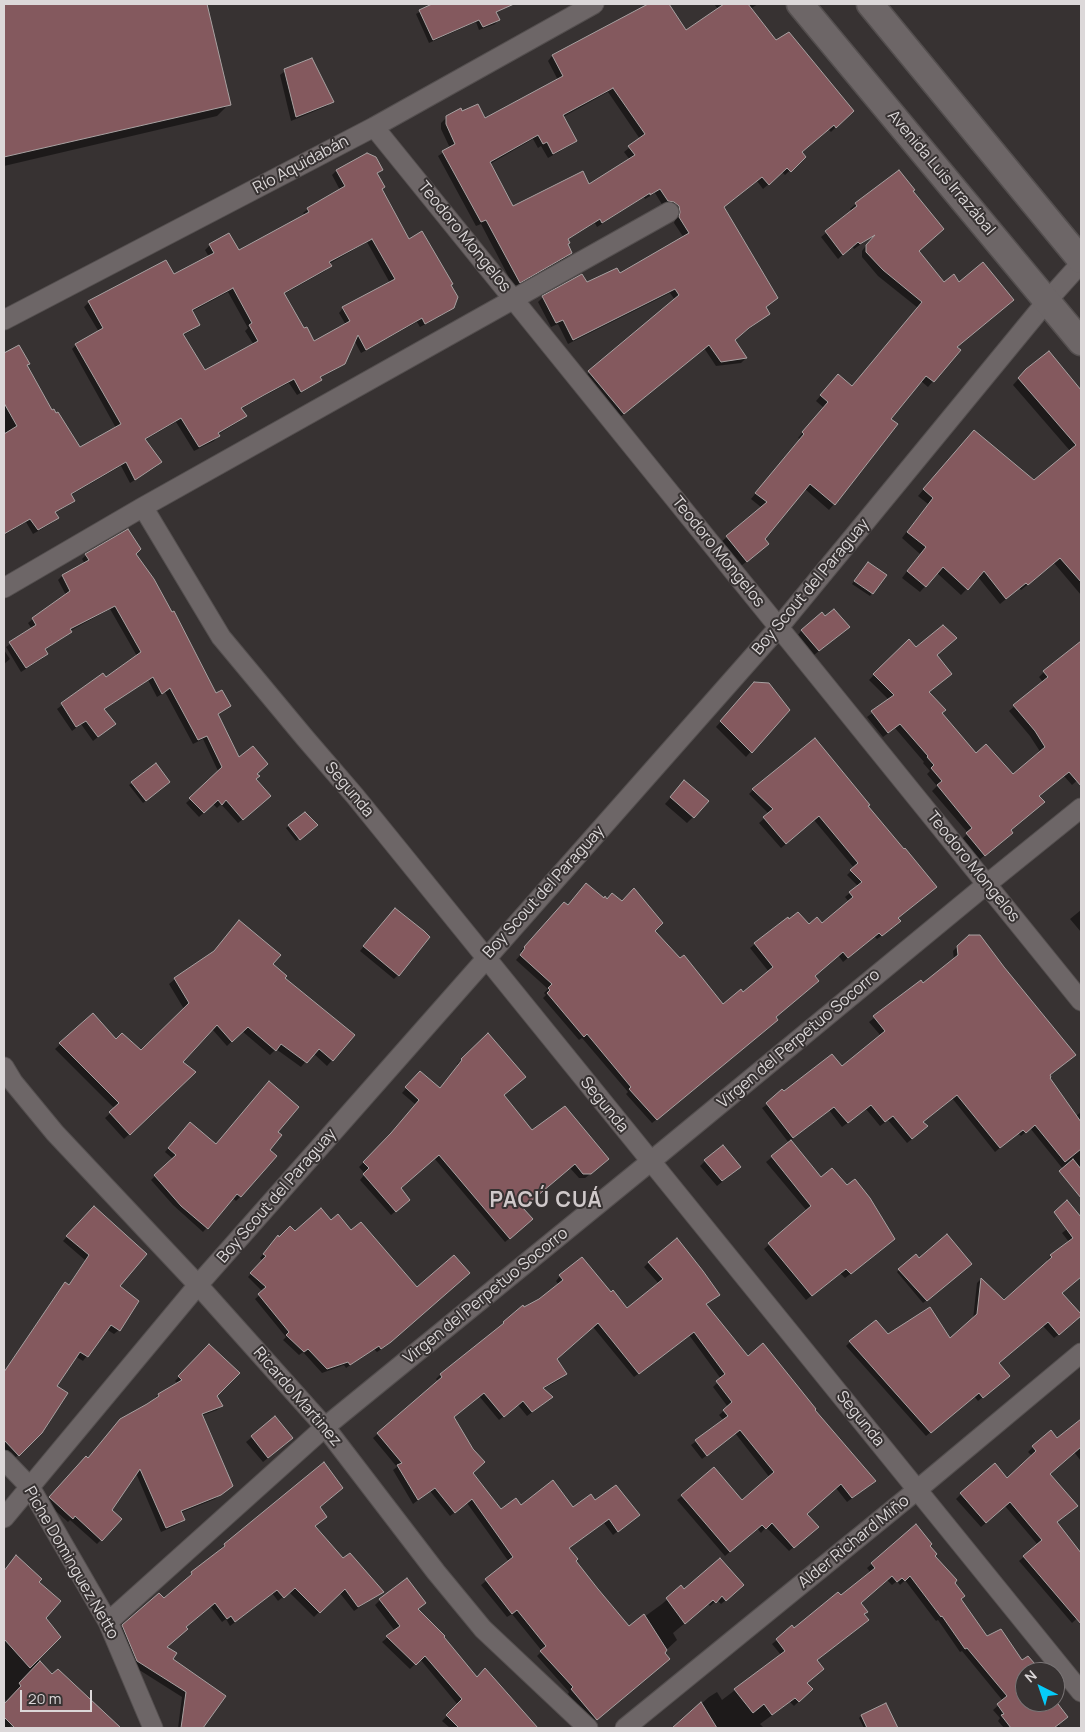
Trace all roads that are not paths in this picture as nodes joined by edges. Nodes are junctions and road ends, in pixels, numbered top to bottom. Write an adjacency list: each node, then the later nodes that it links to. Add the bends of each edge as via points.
1 (594, 4): 4 (street, Río Aquidabán)
2 (800, 4): 8 (main road, Avenida Luis Irrazábal)
3 (870, 4): 6 (main road)
4 (374, 127): 7 (street, Teodoro Mongelos); 9 (street, Río Aquidabán)
5 (669, 212): 7 (street)
6 (1081, 262): 8 (street, Boy Scout del Paraguay)
7 (514, 300): 11 (street); 13 (street, Teodoro Mongelos)
8 (1047, 301): 10 (main road, Avenida Luis Irrazábal); 13 (street, Boy Scout del Paraguay)
9 (4, 320)
10 (1081, 342)
11 (143, 507): 12 (street); 16 (street, Segunda, via 221,637)
12 (4, 588)
13 (779, 627): 15 (street, Teodoro Mongelos); 16 (street, Boy Scout del Paraguay)
14 (1081, 808): 15 (street, Virgen del Perpetuo Socorro)
15 (986, 884): 17 (street, Teodoro Mongelos); 19 (street, Virgen del Perpetuo Socorro)
16 (485, 958): 19 (street, Segunda); 20 (street, Boy Scout del Paraguay)
17 (1081, 1001)
18 (4, 1067): 20 (street, Ricardo Martinez, via 55,1133)
19 (650, 1162): 22 (street, Virgen del Perpetuo Socorro); 25 (street, Segunda)
20 (198, 1285): 22 (street, Ricardo Martinez); 24 (street, Boy Scout del Paraguay)
21 (1081, 1353): 25 (street, Alder Richard Miño)
22 (324, 1426): 27 (street, Virgen del Perpetuo Socorro); 30 (street, Ricardo Martinez, via 483,1629)
23 (4, 1460): 24 (street, Piche Dominguez Netto)
24 (30, 1487): 26 (street, Boy Scout del Paraguay); 27 (street, Piche Dominguez Netto)
25 (917, 1490): 28 (street, Segunda); 31 (street, Alder Richard Miño)
26 (4, 1518)
27 (108, 1622): 29 (street, Piche Dominguez Netto)
28 (1081, 1692)
29 (153, 1728)
30 (588, 1728)
31 (625, 1728)

